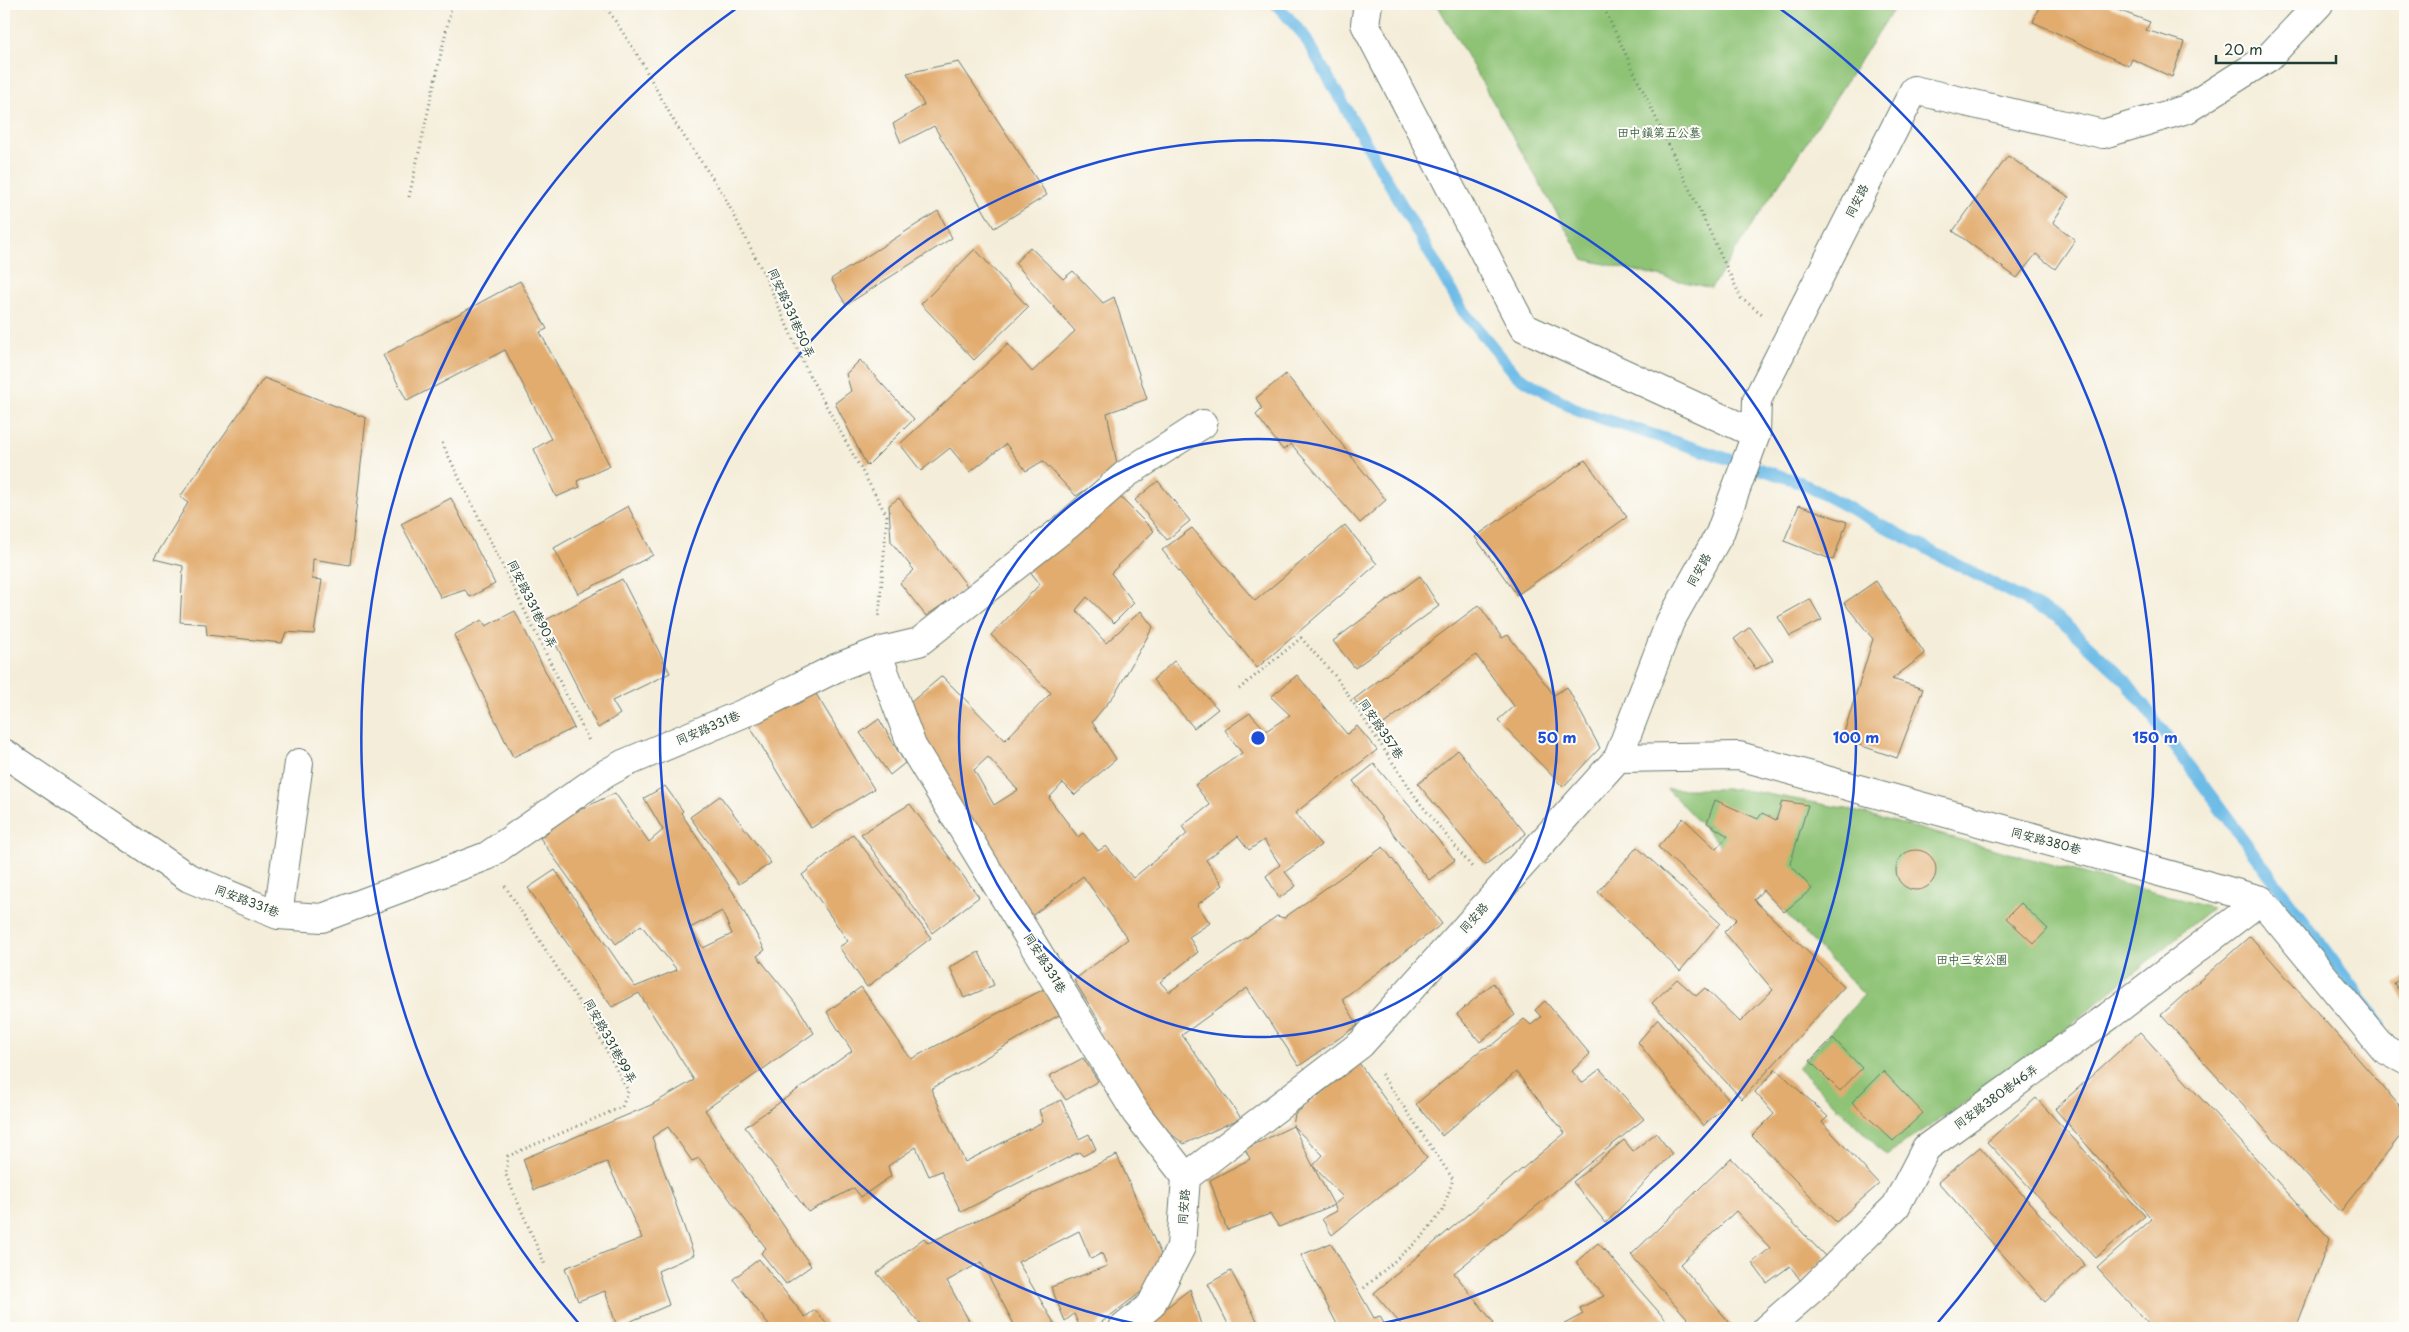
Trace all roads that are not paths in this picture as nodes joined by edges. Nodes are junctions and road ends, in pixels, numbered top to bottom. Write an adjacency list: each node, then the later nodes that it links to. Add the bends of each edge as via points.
1 (1368, 4): 4 (street, via 1366,24 1523,327)
2 (2319, 4): 4 (street, 同安路, via 2269,57 2187,109 2104,134 1914,90 1757,400)
3 (1203, 424): 5 (street, via 1126,474 1068,525 919,642)
4 (1756, 434): 7 (street, 同安路, via 1720,533 1670,622)
5 (877, 652): 10 (street, 同安路331巷, via 605,774 487,856 322,918); 12 (street, 同安路331巷, via 912,746 1136,1113)
6 (4, 753): 10 (street, 同安路331巷, via 189,878)
7 (1618, 758): 9 (street, 同安路380巷, via 1739,756); 12 (street, 同安路, via 1361,1044)
8 (299, 763): 10 (street)
9 (2261, 900): 11 (street, via 2384,1049); 14 (street, 同安路380巷46弄, via 2109,1016 1926,1148 1896,1206 1811,1290)
10 (278, 915)
11 (2405, 1060)
12 (1186, 1177): 13 (street, 同安路, via 1181,1247 1151,1305)
13 (1123, 1328)
14 (1767, 1328)

